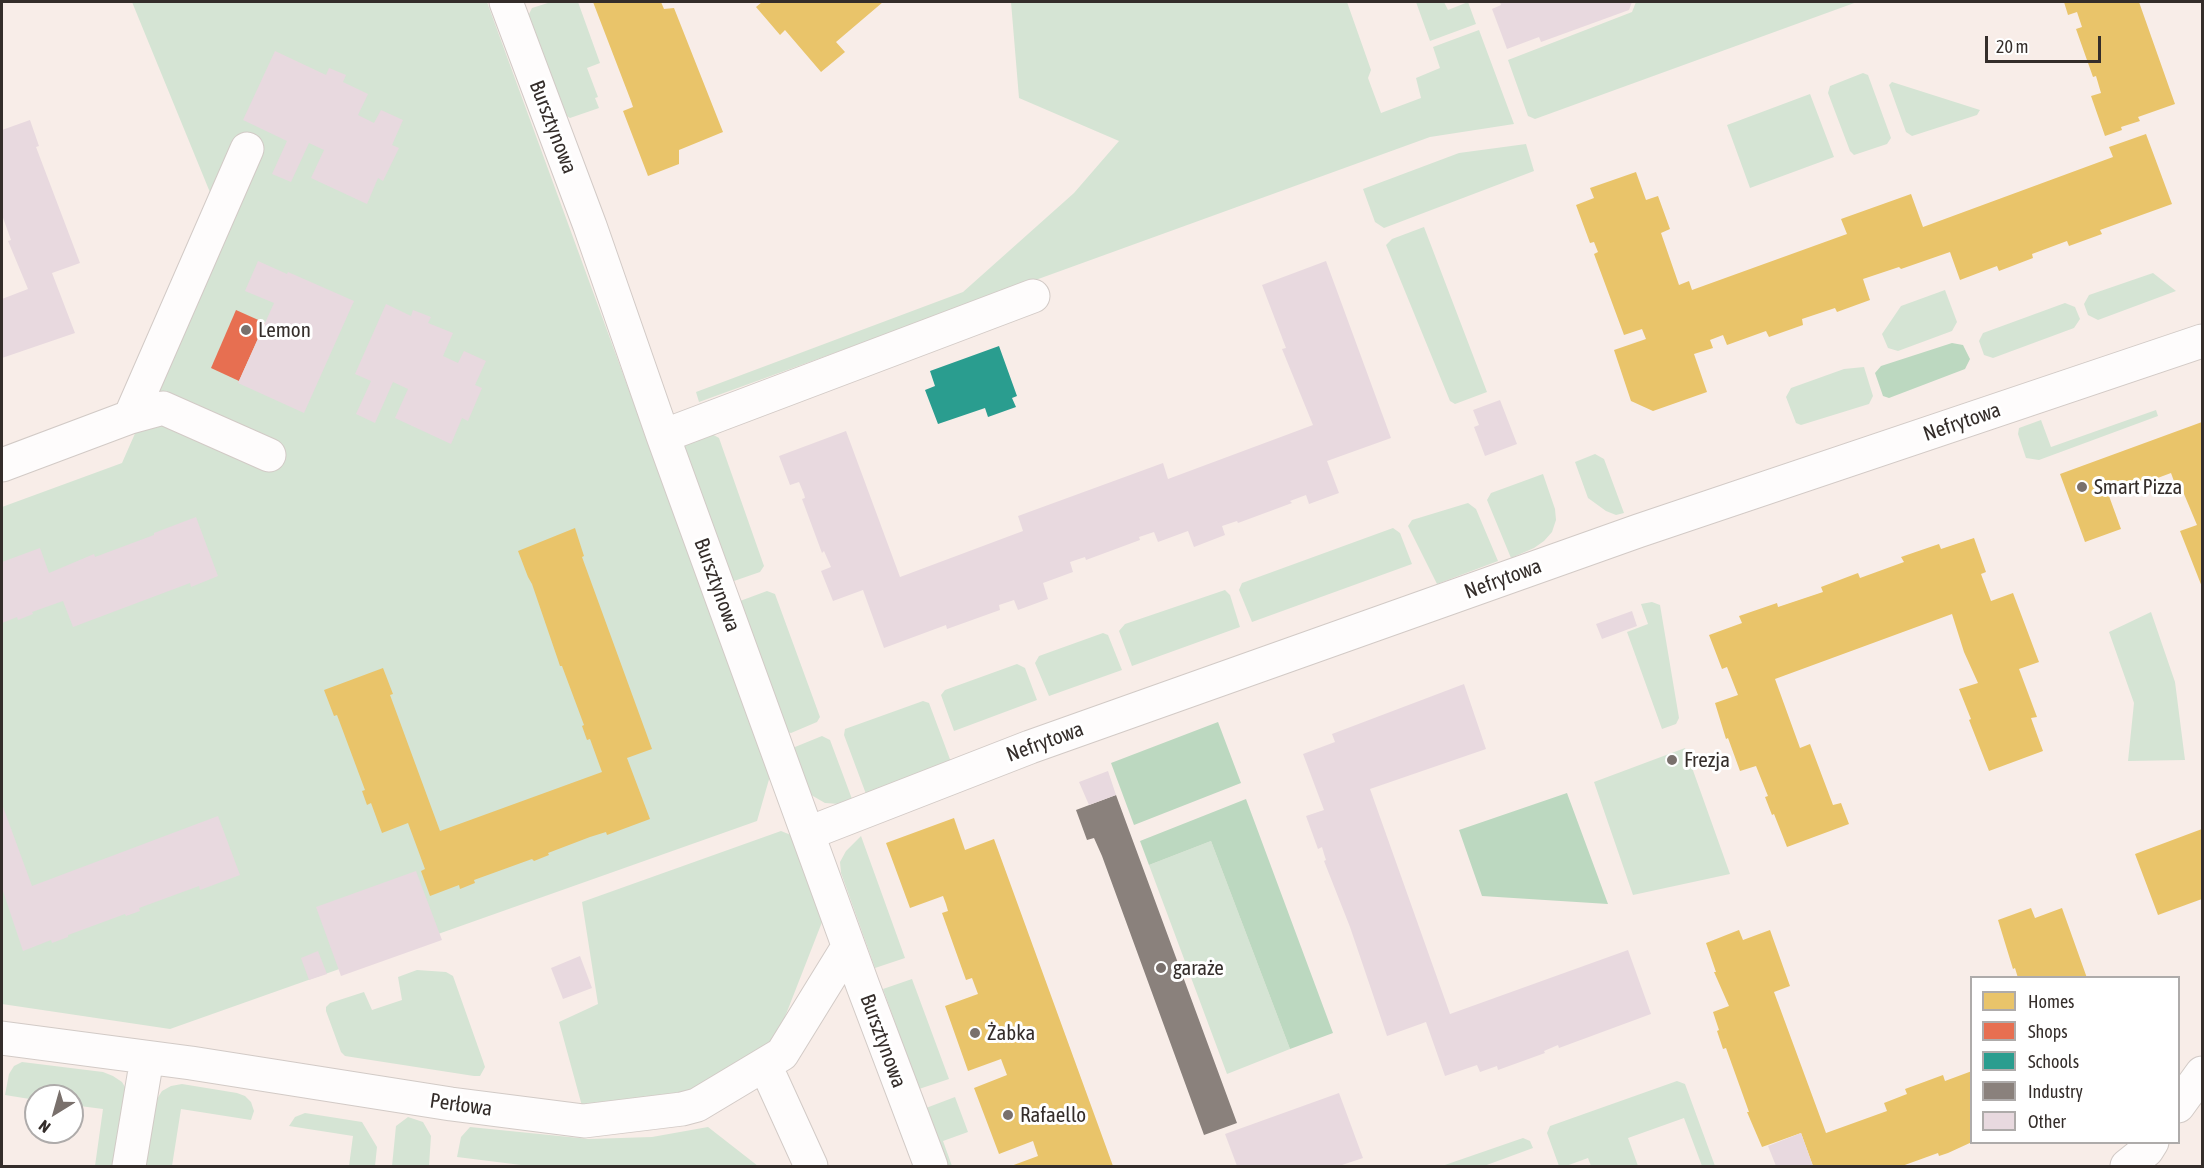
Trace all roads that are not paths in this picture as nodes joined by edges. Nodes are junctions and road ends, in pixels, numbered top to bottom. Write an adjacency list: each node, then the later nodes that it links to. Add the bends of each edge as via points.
1 (506, 2): 6 (street, Bursztynowa)
2 (248, 149): 5 (street)
3 (1033, 296): 6 (street)
4 (2202, 341): 9 (street, Nefrytowa, via 1638,531 1041,743)
5 (130, 417): 7 (street, via 163,408); 8 (street)
6 (663, 436): 9 (street, Bursztynowa)
7 (270, 455)
8 (2, 465)
9 (808, 833): 10 (street, Bursztynowa)
10 (848, 947): 13 (street, Perłowa, via 783,1054); 19 (street, Bursztynowa)
11 (2, 1038): 12 (street, Perłowa)
12 (147, 1058): 13 (street, Perłowa, via 584,1121 697,1105); 17 (street)
13 (765, 1065): 18 (street)
14 (2202, 1073): 15 (street)
15 (2180, 1103)
16 (2151, 1144): 20 (street)
17 (129, 1167)
18 (811, 1167)
19 (931, 1167)
20 (2127, 1167)

